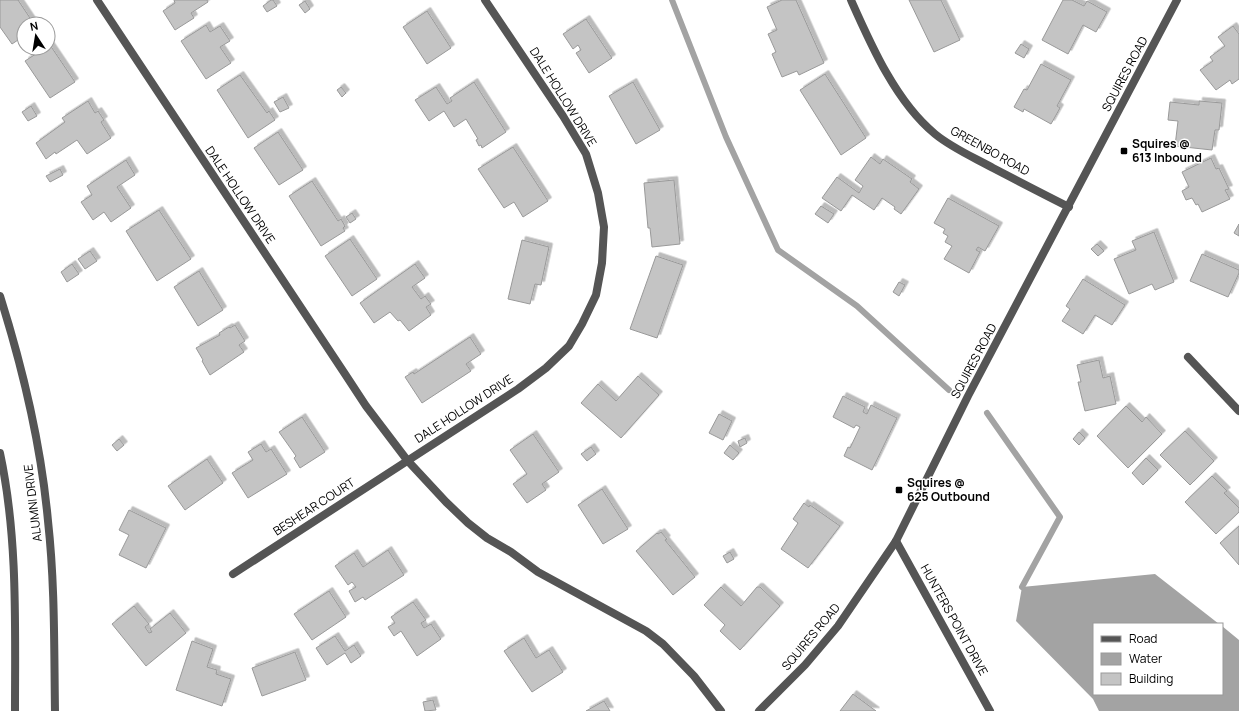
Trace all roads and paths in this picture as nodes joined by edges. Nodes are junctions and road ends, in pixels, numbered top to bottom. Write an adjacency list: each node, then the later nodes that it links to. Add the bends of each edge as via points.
1 (97, 0): 10 (street, DALE HOLLOW DRIVE, via 349,380)
2 (485, 0): 10 (street, DALE HOLLOW DRIVE, via 586,154 598,193 604,227 602,262 596,295 569,346 518,389)
3 (851, 0): 5 (street, GREENBO ROAD, via 879,60 895,87 934,133 954,148)
4 (1177, 0): 5 (street, SQUIRES ROAD)
5 (1069, 207): 11 (street, SQUIRES ROAD, via 968,396)
6 (0, 296): 14 (street, ALUMNI DRIVE, via 32,416 48,521)
7 (1188, 357): 8 (street)
8 (1239, 411)
9 (0, 453): 13 (street, ALUMNI DRIVE, via 9,515 13,572)
10 (407, 460): 12 (street, BESHEAR COURT); 15 (street, DALE HOLLOW DRIVE, via 446,502 487,538 538,572 646,631 663,644 694,676)
11 (896, 541): 16 (street, SQUIRES ROAD, via 838,626 805,665); 17 (street, HUNTERS POINT DRIVE)
12 (233, 574)
13 (15, 711)
14 (55, 711)
15 (721, 711)
16 (759, 711)
17 (990, 711)

